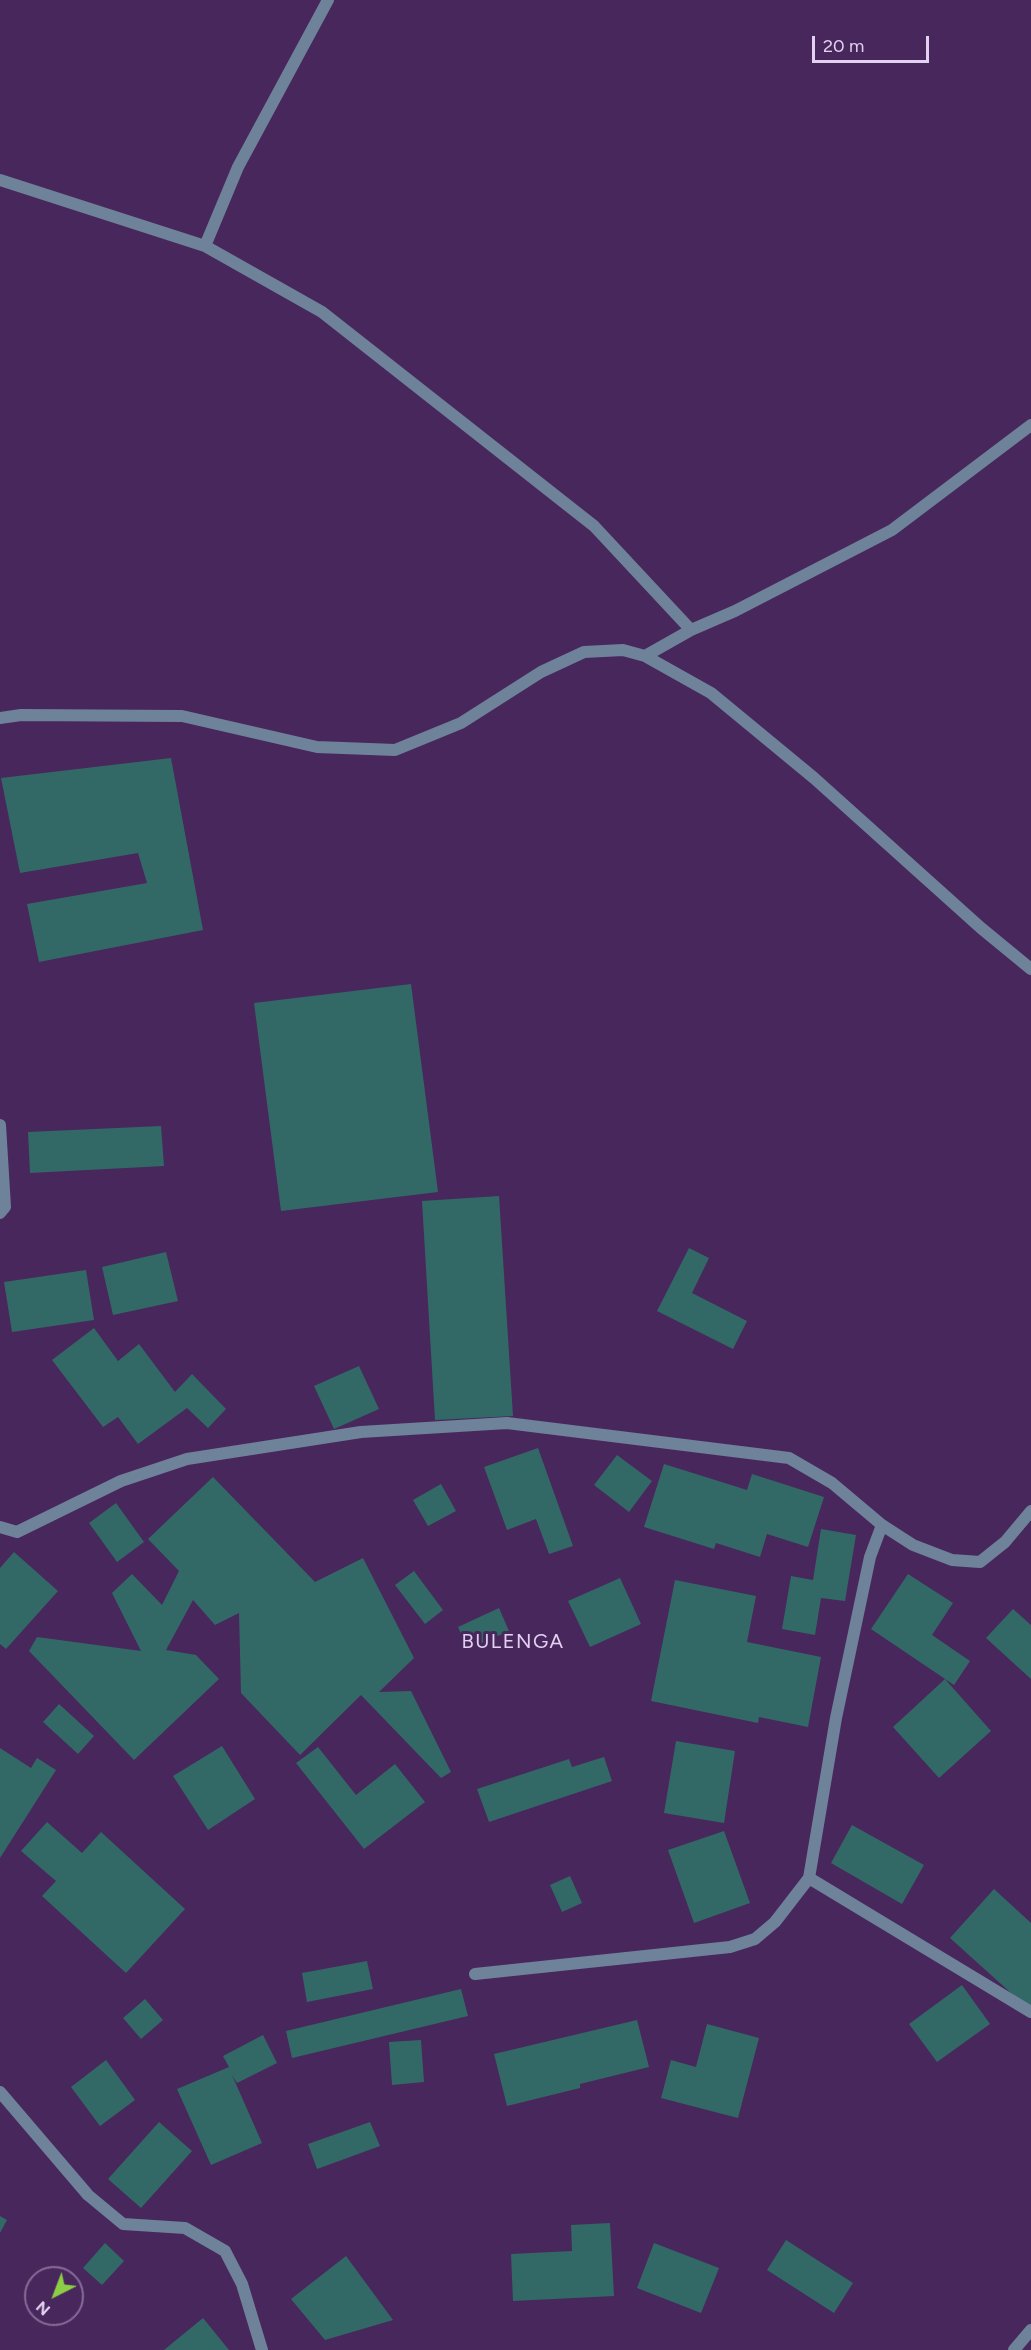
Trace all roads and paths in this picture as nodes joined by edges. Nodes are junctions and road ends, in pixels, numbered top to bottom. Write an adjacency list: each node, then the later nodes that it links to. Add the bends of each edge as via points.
1 (328, 0): 3 (street, via 238,167)
2 (0, 180): 3 (street)
3 (205, 246): 5 (street, via 322,312 594,526)
4 (1031, 425): 5 (street, via 892,530)
5 (691, 630): 6 (street)
6 (645, 656): 7 (street, via 623,650 584,652 541,672 461,723 395,750 317,747 182,716); 8 (street, via 711,693)
7 (0, 718)
8 (1031, 969)
9 (0, 1125): 10 (street, via 5,1207)
10 (0, 1213)
11 (1031, 1511): 12 (street, via 1005,1542 980,1562 952,1560 913,1545)
12 (882, 1524): 13 (street, via 832,1483 789,1458 507,1423 361,1432 187,1459 121,1481 17,1532); 14 (street, via 870,1557 836,1718)
13 (0, 1527)
14 (808, 1878): 15 (street, via 775,1922 755,1939 729,1947); 16 (street)
15 (475, 1974)
16 (1031, 2012)
17 (0, 2092): 19 (street, via 88,2194 123,2224 185,2228 225,2251 242,2284)
18 (1031, 2331): 20 (street)
19 (262, 2350)
20 (1014, 2350)

